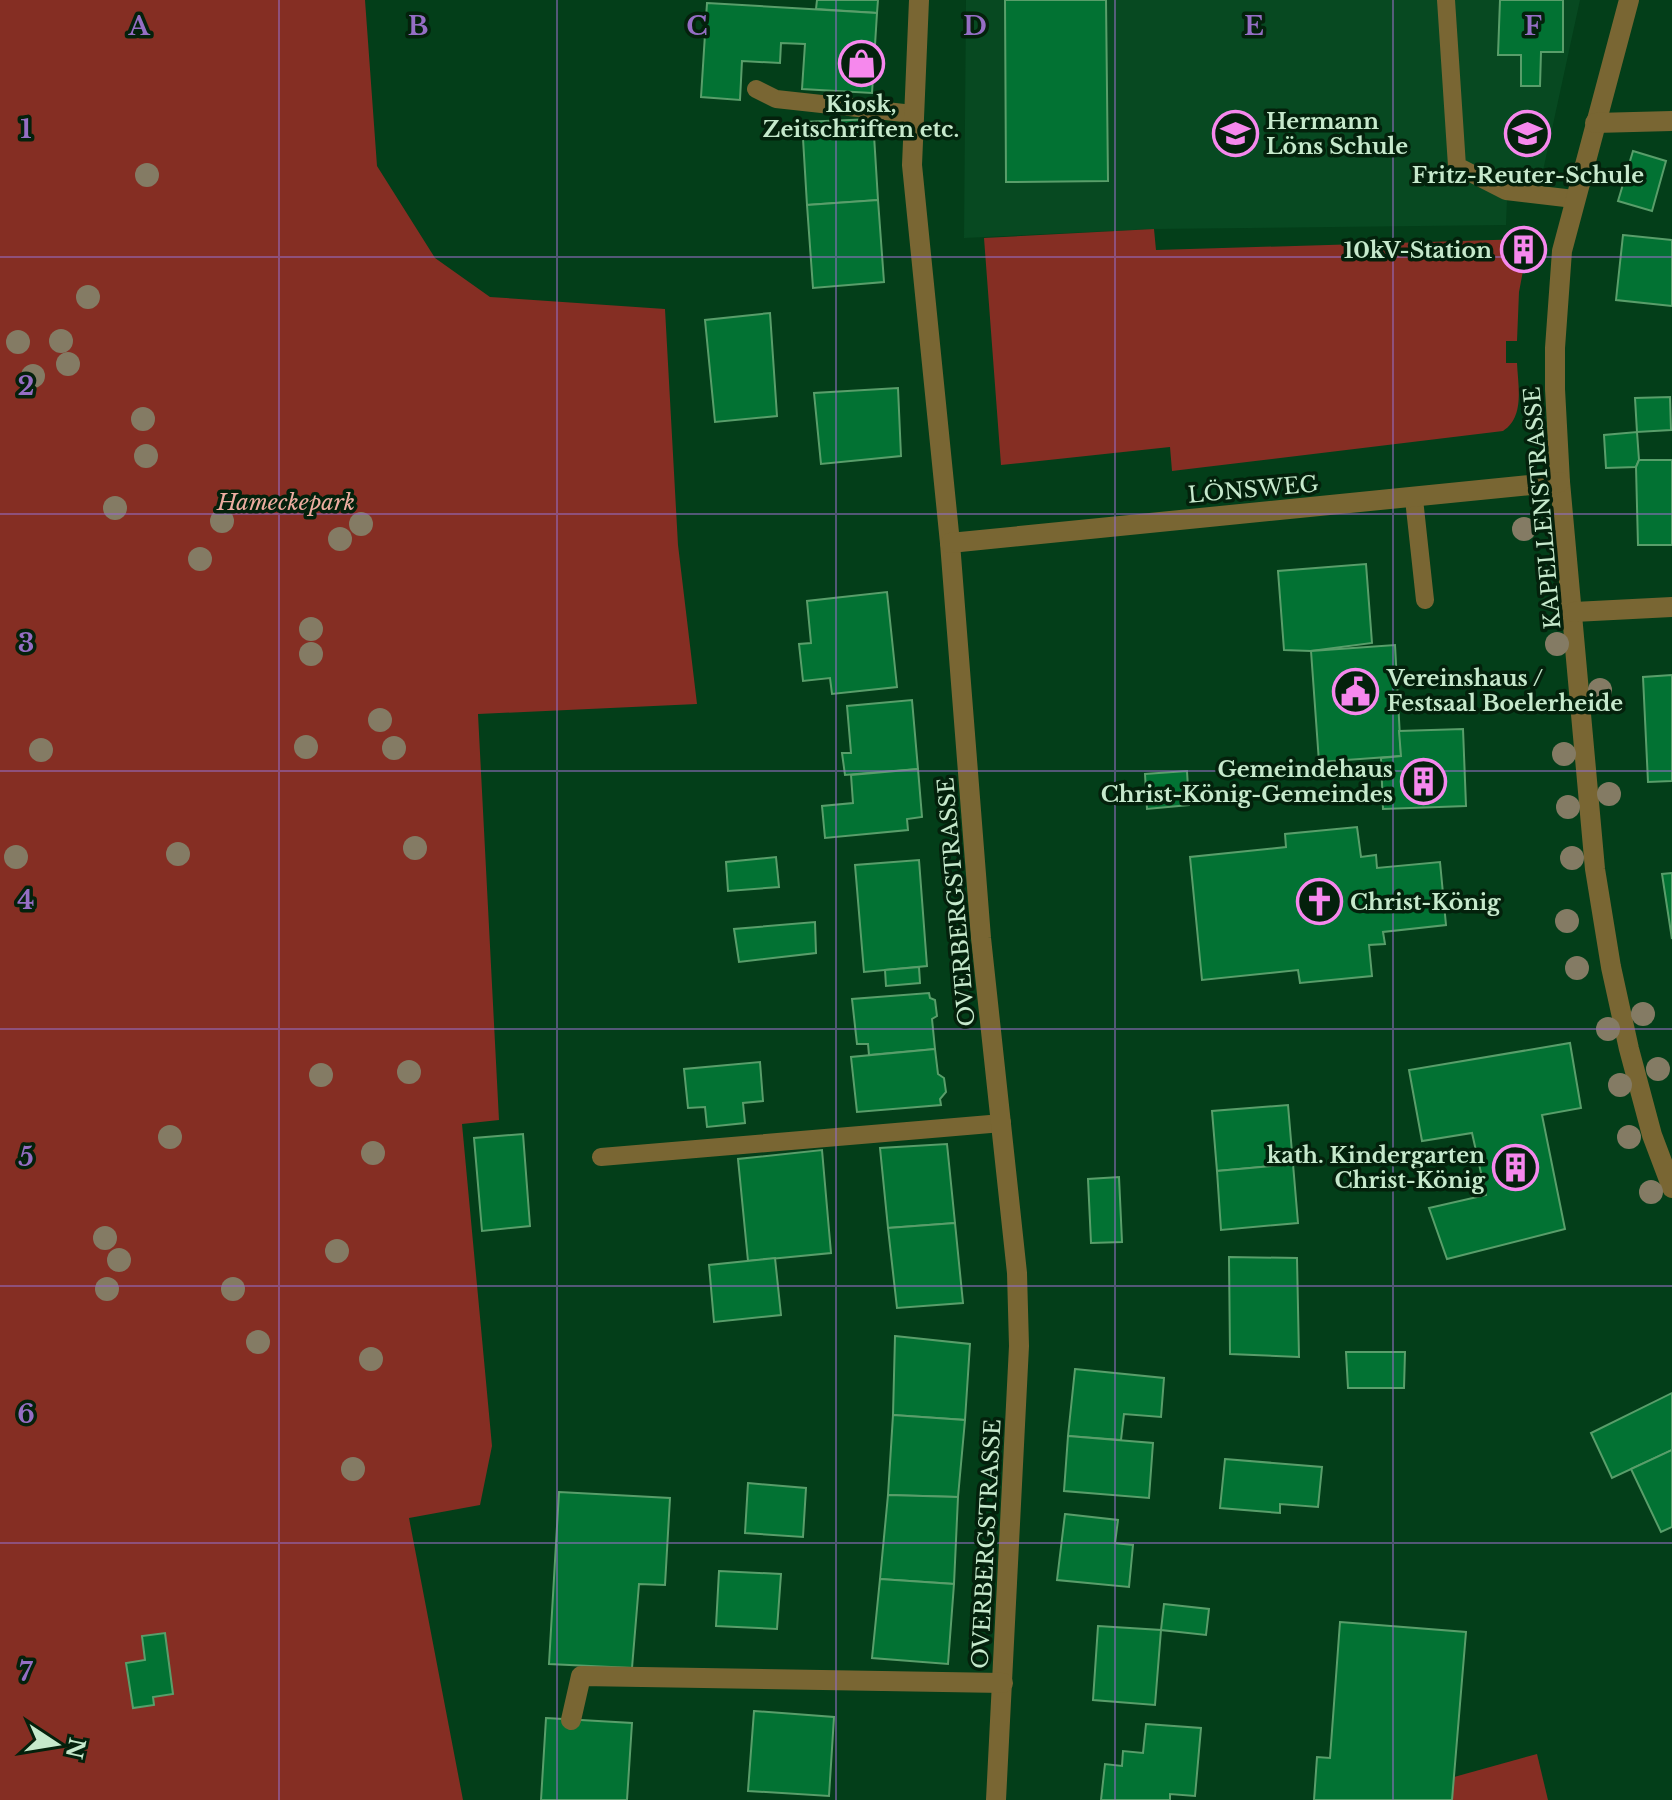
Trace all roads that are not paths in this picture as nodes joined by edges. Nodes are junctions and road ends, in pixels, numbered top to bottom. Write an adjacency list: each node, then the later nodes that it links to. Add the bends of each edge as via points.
1 (919, 0): 5 (street, OVERBERGSTRASSE)
2 (1446, 0): 8 (lane, via 1457,166 1506,191)
3 (1629, 0): 7 (street, KAPELLENSTRASSE)
4 (756, 89): 5 (lane, via 776,99)
5 (913, 114): 11 (street, OVERBERGSTRASSE, via 912,165)
6 (1672, 121): 7 (street)
7 (1595, 123): 8 (street, KAPELLENSTRASSE)
8 (1574, 199): 9 (street, KAPELLENSTRASSE, via 1562,251 1555,348)
9 (1560, 482): 10 (street, LÖNSWEG); 14 (street, KAPELLENSTRASSE)
10 (1414, 499): 11 (street, LÖNSWEG); 12 (lane)
11 (950, 543): 15 (street, OVERBERGSTRASSE, via 981,938)
12 (1425, 600)
13 (1672, 607): 14 (street)
14 (1574, 612): 17 (street, KAPELLENSTRASSE, via 1595,869 1609,953 1652,1135)
15 (1002, 1123): 16 (lane); 18 (street, OVERBERGSTRASSE, via 1019,1346)
16 (601, 1157)
17 (1672, 1188)
18 (1003, 1683): 19 (street, via 581,1676); 20 (street, OVERBERGSTRASSE)
19 (571, 1720)
20 (996, 1800)

